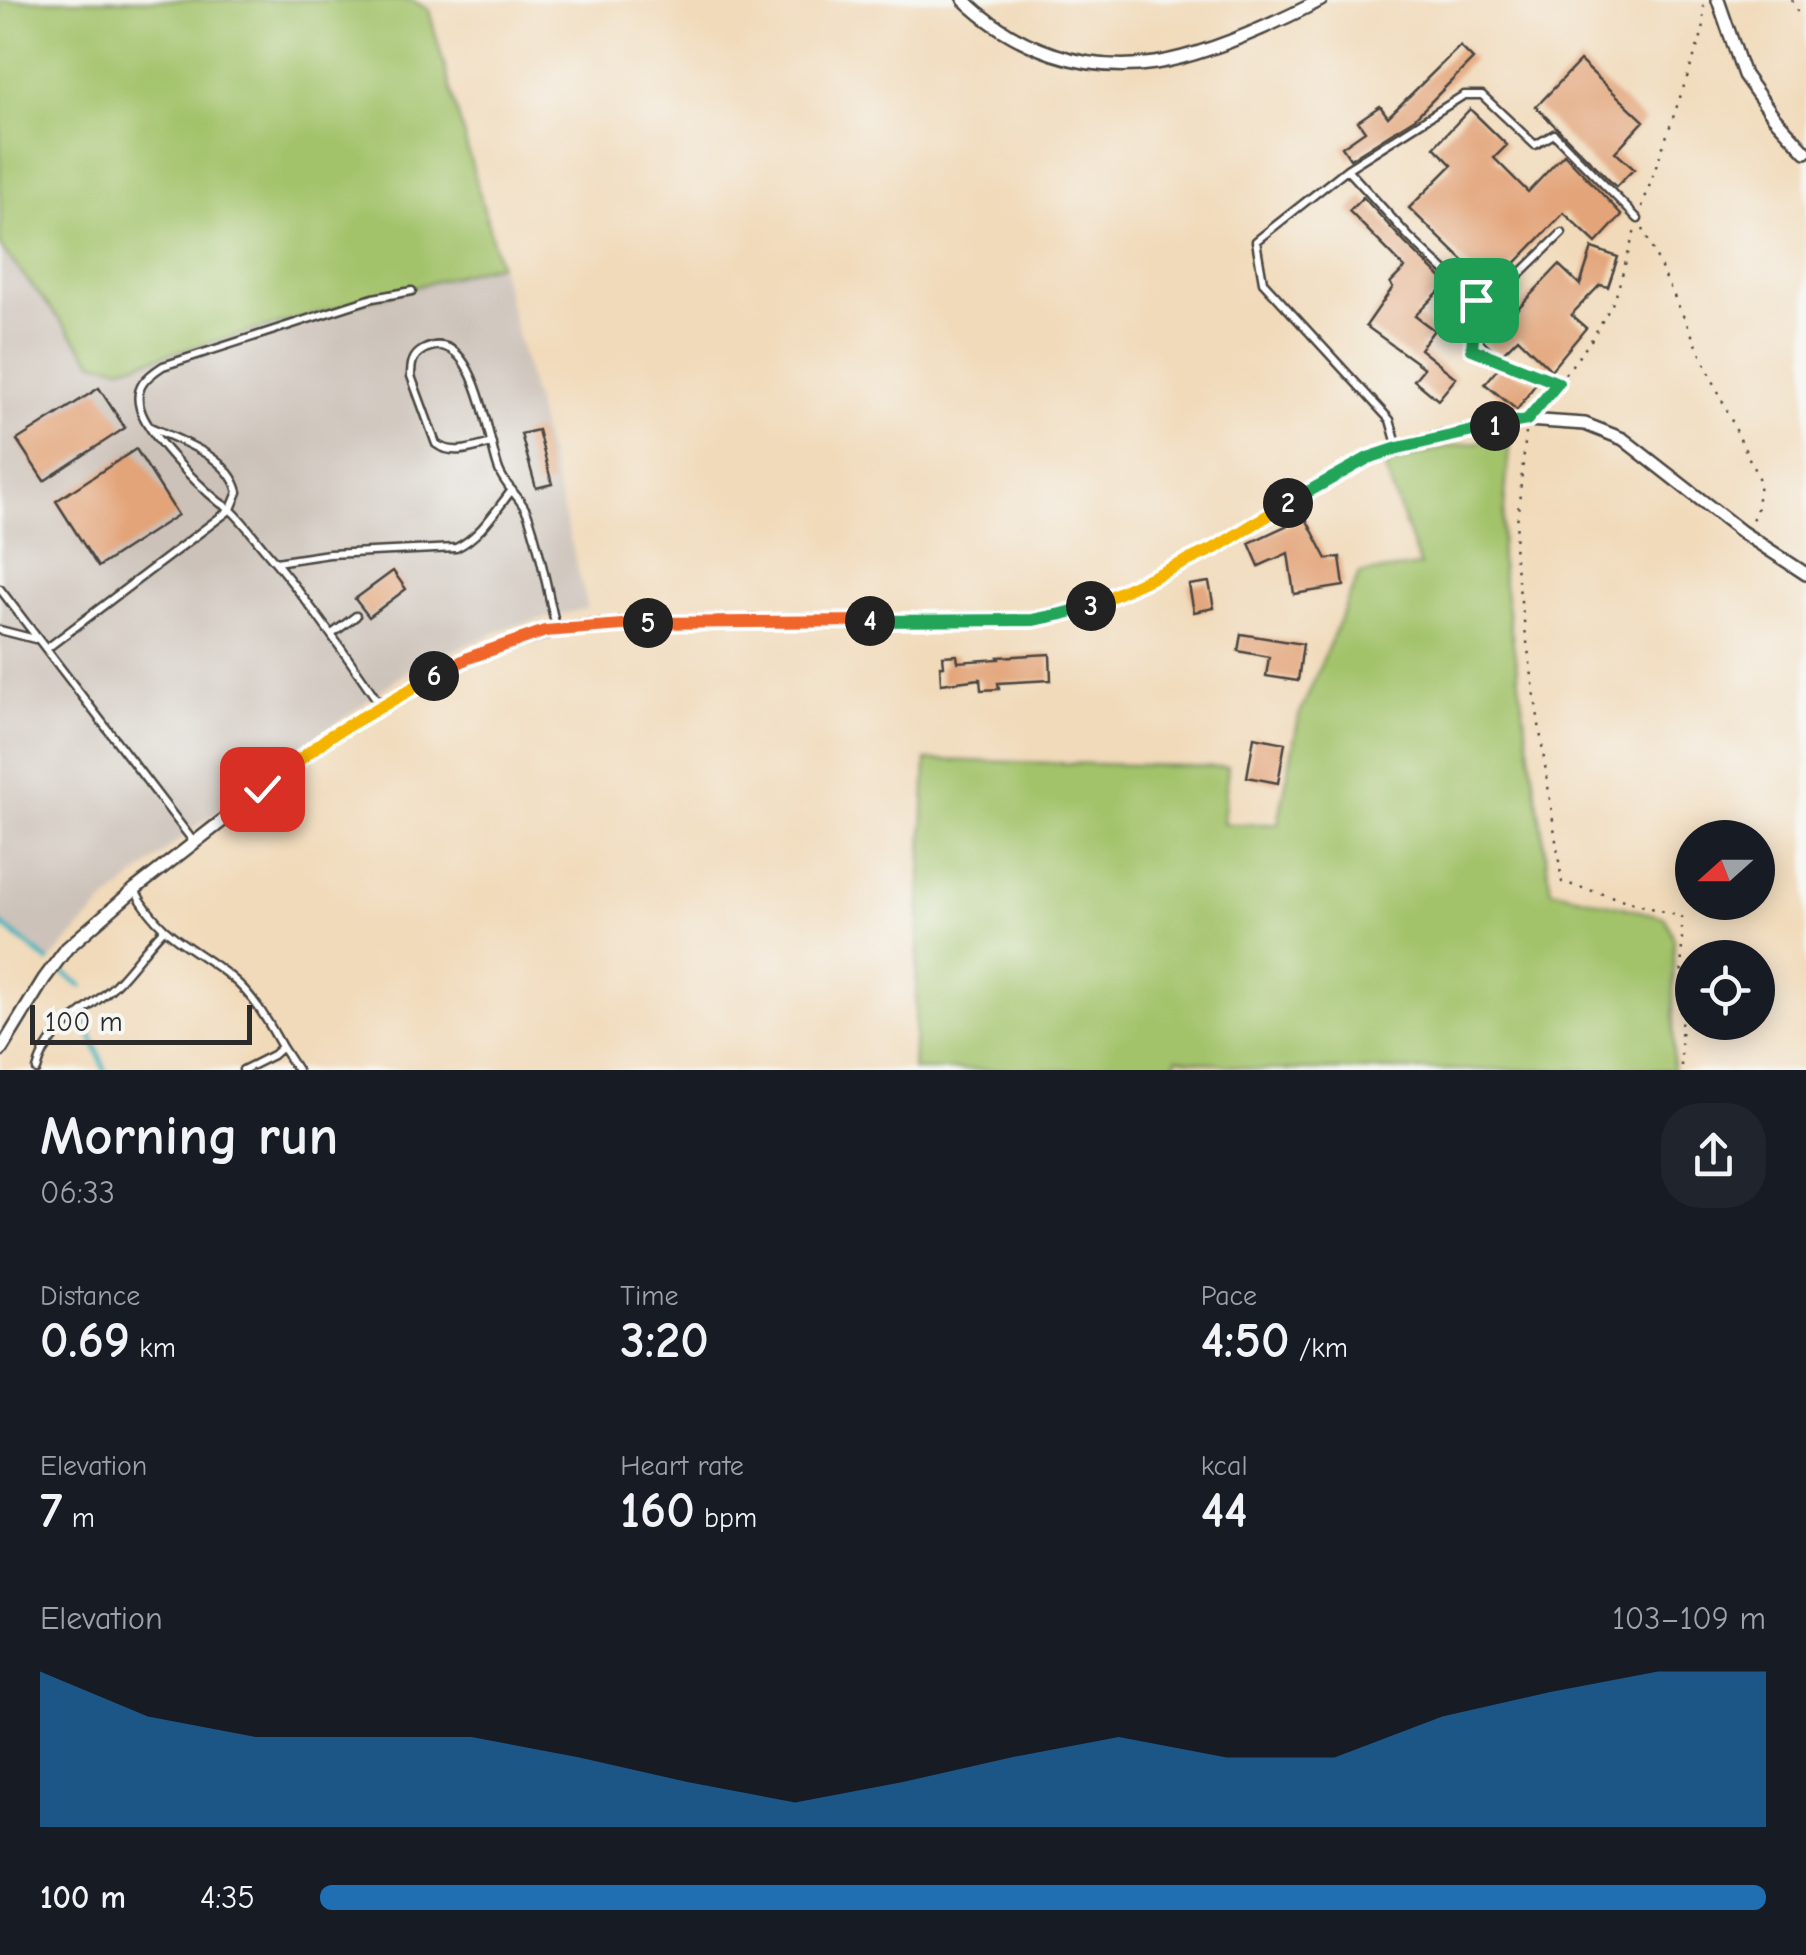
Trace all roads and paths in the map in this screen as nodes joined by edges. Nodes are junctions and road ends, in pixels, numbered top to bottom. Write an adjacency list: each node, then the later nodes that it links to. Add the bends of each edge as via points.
1 (964, 0): 2 (street, via 1004,33 1102,66 1155,64)
2 (1321, 0)
3 (1700, 0): 9 (path, via 1702,34)
4 (1718, 0): 7 (street, via 1744,75)
5 (1792, 0): 6 (path)
6 (1806, 18)
7 (1806, 152)
8 (1346, 168): 9 (lane, via 1464,95 1482,95 1535,145 1554,134); 12 (lane); 17 (lane, via 1256,241 1262,282 1390,420)
9 (1638, 219): 13 (path, via 1615,299); 20 (path, via 1760,482 1756,514)
10 (1562, 233): 12 (lane, via 1496,296)
11 (412, 291): 15 (lane, via 163,366 138,393)
12 (1476, 300): 13 (lane, via 1472,349)
13 (1558, 383): 14 (path)
14 (1527, 420): 17 (street); 20 (street, via 1584,424 1622,439); 39 (path, via 1514,553 1562,882 1682,917)
15 (147, 426): 19 (lane); 19 (lane, via 230,473 238,492)
16 (492, 443): 16 (lane, via 463,358 447,346 416,354 411,376 436,444 450,451); 18 (lane)
17 (1398, 448): 25 (street, via 1368,458 1215,548 1062,614 1033,620)
18 (512, 490): 21 (lane, via 456,548); 25 (lane, via 527,511)
19 (231, 510): 21 (lane); 29 (lane)
20 (1742, 532): 22 (street)
21 (276, 562): 27 (lane)
22 (1806, 574)
23 (0, 590): 28 (lane)
24 (356, 616): 27 (lane)
25 (557, 628): 30 (street, via 468,658)
26 (0, 630): 28 (lane)
27 (332, 634): 30 (lane)
28 (36, 639): 29 (lane)
29 (46, 649): 31 (lane)
30 (381, 706): 31 (street, via 330,736)
31 (194, 842): 32 (street)
32 (135, 889): 33 (lane); 35 (street, via 67,948)
33 (162, 930): 34 (lane, via 232,978 257,1003); 36 (lane, via 116,985 72,1018)
34 (282, 1047): 37 (lane); 38 (lane)
35 (0, 1052)
36 (37, 1070)
37 (242, 1070)
38 (297, 1070)
39 (1680, 1070)

